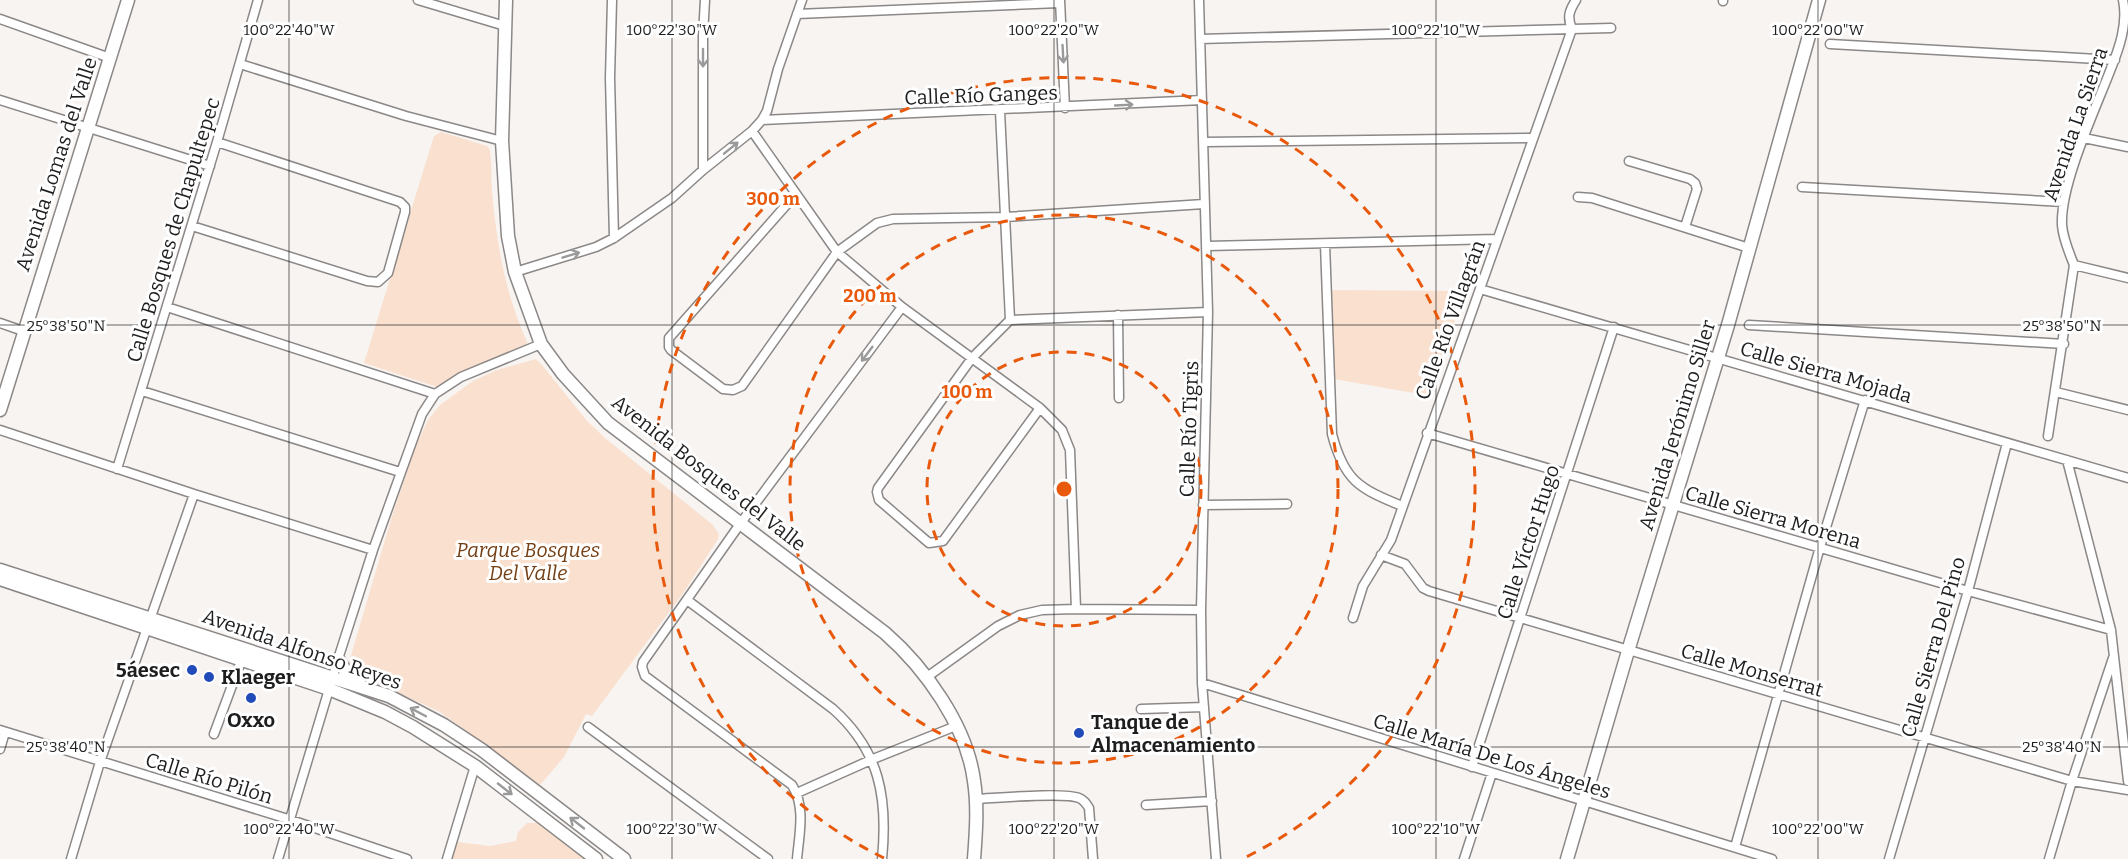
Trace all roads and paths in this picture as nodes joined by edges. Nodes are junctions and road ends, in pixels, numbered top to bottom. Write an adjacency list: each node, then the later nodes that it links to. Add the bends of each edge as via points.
1 (128, 0): 21 (street, Avenida Lomas del Valle)
2 (258, 0): 23 (street, Calle Bosques de Chapultepec)
3 (418, 0): 16 (street)
4 (506, 0): 16 (street, Avenida Bosques del Valle)
5 (612, 0): 48 (street)
6 (705, 0): 39 (street, one-way to 39)
7 (802, 0): 14 (street)
8 (1199, 0): 19 (street, Calle Río Tigris)
9 (1576, 0): 18 (street, Calle Río Villagrán, via 1568,17)
10 (1819, 0): 52 (street, Avenida Jerónimo Siller)
11 (2123, 0): 13 (street, Avenida La Sierra)
12 (1060, 2): 14 (street); 26 (street, one-way to 26)
13 (2127, 12): 22 (street, Avenida La Sierra)
14 (797, 14): 28 (street)
15 (0, 19): 21 (street)
16 (505, 26): 33 (street, Avenida Bosques del Valle)
17 (1611, 28): 18 (street)
18 (1572, 29): 19 (street); 31 (street, Calle Río Villagrán)
19 (1200, 39): 25 (street, Calle Río Tigris)
20 (1830, 44): 22 (street)
21 (110, 58): 29 (street, Avenida Lomas del Valle)
22 (2115, 60): 32 (street, Avenida La Sierra)
23 (240, 64): 33 (street, via 406,116); 34 (street, Calle Bosques de Chapultepec)
24 (0, 100): 29 (street)
25 (1202, 100): 26 (street, Calle Río Ganges, one-way to 25); 35 (street, Calle Río Tigris)
26 (1065, 108): 27 (street, Calle Río Ganges)
27 (1000, 111): 28 (street, Calle Río Ganges); 45 (street)
28 (762, 120): 30 (street)
29 (87, 128): 38 (street); 66 (street, Avenida Lomas del Valle)
30 (752, 131): 39 (street, one-way to 30); 41 (street)
31 (1533, 138): 35 (street); 49 (street, Calle Río Villagrán)
32 (2084, 138): 36 (street); 43 (street, Avenida La Sierra)
33 (502, 141): 55 (street, Avenida Bosques del Valle, via 508,236)
34 (217, 142): 38 (street, Calle Bosques de Chapultepec); 46 (street, via 400,202 405,212 388,273 381,281 367,282)
35 (1204, 142): 44 (street, Calle Río Tigris)
36 (2128, 147)
37 (1629, 161): 47 (street, via 1695,183 1697,189)
38 (210, 165): 46 (street, Calle Bosques de Chapultepec)
39 (703, 170): 48 (street, via 672,198)
40 (1802, 187): 43 (street)
41 (796, 194): 53 (street); 53 (street, via 672,334 671,350 723,389 742,386)
42 (1578, 197): 47 (street, via 1593,198)
43 (2064, 202): 54 (street, Avenida La Sierra, via 2064,239)
44 (1204, 204): 45 (street); 51 (street, Calle Río Tigris)
45 (1005, 217): 53 (street, via 885,220); 62 (street)
46 (192, 226): 59 (street, Calle Bosques de Chapultepec)
47 (1684, 227): 52 (street)
48 (614, 238): 55 (street, one-way to 48)
49 (1497, 239): 50 (street); 57 (street, Calle Río Villagrán)
50 (1325, 244): 51 (street); 92 (street, via 1332,434 1336,450 1358,485)
51 (1207, 246): 60 (street, Calle Río Tigris)
52 (1749, 248): 70 (street, Avenida Jerónimo Siller)
53 (837, 252): 58 (street)
54 (2074, 265): 56 (street); 68 (street, Avenida La Sierra)
55 (515, 272): 67 (street, Avenida Bosques del Valle)
56 (2128, 278)
57 (1479, 289): 65 (street, Calle Sierra Mojada); 80 (street, Calle Río Villagrán)
58 (902, 307): 69 (street); 93 (street, one-way to 93)
59 (167, 308): 71 (street, Calle Bosques de Chapultepec); 73 (street)
60 (1208, 312): 61 (street); 90 (street, Calle Río Tigris)
61 (1118, 315): 62 (street); 74 (street)
62 (1010, 320): 69 (street)
63 (0, 323): 66 (street)
64 (1749, 325): 68 (street)
65 (1614, 327): 70 (street, Calle Sierra Mojada); 86 (street, Calle Víctor Hugo)
66 (23, 331): 77 (street, Avenida Lomas del Valle)
67 (541, 344): 73 (street, via 461,377); 93 (street, Avenida Bosques del Valle, via 562,374 608,423)
68 (2064, 344): 72 (street, Avenida La Sierra)
69 (972, 358): 76 (street); 76 (street, via 877,492 882,503 929,543 946,539)
70 (1718, 358): 75 (street, Calle Sierra Mojada); 91 (street, Avenida Jerónimo Siller)
71 (142, 391): 84 (street, Calle Bosques de Chapultepec); 85 (street)
72 (2056, 392): 78 (street); 81 (street, Avenida La Sierra)
73 (435, 394): 85 (street, via 422,414)
74 (1119, 398)
75 (1865, 400): 82 (street, Calle Sierra Mojada); 94 (street)
76 (1040, 408): 101 (street, via 1062,430 1070,450)
77 (0, 410)
78 (2128, 410)
79 (0, 430): 84 (street)
80 (1427, 433): 86 (street, Calle Sierra Morena); 92 (street, Calle Río Villagrán)
81 (2049, 436)
82 (2007, 443): 83 (street, Calle Sierra Mojada); 99 (street, Calle Sierra Del Pino)
83 (2067, 460): 87 (street, Calle Sierra Mojada); 106 (street)
84 (117, 469): 88 (street)
85 (400, 472): 95 (street)
86 (1568, 474): 91 (street, Calle Sierra Morena); 104 (street, Calle Víctor Hugo)
87 (2128, 478)
88 (194, 494): 95 (street); 105 (street)
89 (1287, 504): 90 (street)
90 (1203, 505): 102 (street, Calle Río Tigris)
91 (1673, 505): 94 (street, Calle Sierra Morena); 107 (street, Avenida Jerónimo Siller)
92 (1402, 506): 96 (street, Calle Río Villagrán, via 1391,540)
93 (741, 524): 100 (street); 111 (street, Avenida Bosques del Valle, via 885,633)
94 (1820, 548): 99 (street, Calle Sierra Morena); 114 (street)
95 (373, 550): 110 (street)
96 (1381, 555): 103 (street, Calle Río Villagrán, via 1363,586); 104 (street, Calle Monserrat, via 1405,564 1426,590)
97 (0, 570): 105 (street, Avenida Alfonso Reyes)
98 (0, 579): 105 (street, Avenida Alfonso Reyes)
99 (1968, 591): 106 (street, Calle Sierra Morena); 122 (street, Calle Sierra Del Pino)
100 (687, 600): 124 (street, via 833,709 847,721); 132 (street, via 643,662 645,676 787,780)
101 (1076, 609): 102 (street); 111 (street, via 1020,615 974,641)
102 (1201, 610): 113 (street, Calle Río Tigris)
103 (1353, 618)
104 (1519, 619): 107 (street, Calle Monserrat); 127 (street, Calle Víctor Hugo)
105 (148, 623): 108 (street, Avenida Alfonso Reyes); 125 (street)
106 (2111, 630): 109 (street)
107 (1628, 651): 114 (street, Calle Monserrat); 135 (street, Avenida Jerónimo Siller)
108 (243, 655): 112 (street, Avenida Alfonso Reyes); 121 (street)
109 (2114, 655): 129 (street); 130 (street)
110 (338, 659): 112 (street); 115 (street, via 346,672)
111 (927, 677): 118 (street, Avenida Bosques del Valle)
112 (331, 683): 115 (street, Avenida Alfonso Reyes); 126 (street, Avenida Alfonso Reyes); 137 (street)
113 (1202, 683): 116 (street, Calle Río Tigris); 127 (street, Calle María De Los Ángeles)
114 (1779, 695): 122 (street, Calle Monserrat); 138 (street)
115 (389, 696): 144 (street, Avenida Alfonso Reyes, one-way to 115, via 483,750)
116 (1204, 707): 117 (street); 134 (street, Calle Río Tigris)
117 (1141, 710)
118 (956, 726): 124 (street); 133 (street, Avenida Bosques del Valle, via 970,760)
119 (588, 727): 145 (street)
120 (3, 731): 123 (street); 125 (street, Calle Río Pilón)
121 (214, 734)
122 (1924, 738): 129 (street, Calle Monserrat); 154 (street, Calle Sierra Del Pino)
123 (0, 749)
124 (873, 759): 132 (street); 147 (street, via 884,819)
125 (100, 762): 137 (street, Calle Río Pilón); 139 (street)
126 (476, 766): 142 (street); 143 (street, Avenida Alfonso Reyes, one-way to 143)
127 (1472, 767): 128 (street, Calle María De Los Ángeles)
128 (1492, 773): 135 (street, Calle María De Los Ángeles); 151 (street)
129 (2072, 781): 131 (street, Calle Monserrat); 155 (street)
130 (2128, 781)
131 (2128, 790)
132 (797, 793): 146 (street, via 801,820)
133 (976, 799): 148 (street, Avenida Bosques del Valle); 149 (street, via 1072,796 1085,802 1089,808)
134 (1212, 801): 136 (street); 150 (street, Calle Río Tigris)
135 (1584, 802): 138 (street, Calle María De Los Ángeles); 152 (street, Avenida Jerónimo Siller)
136 (1146, 805)
137 (291, 820): 140 (street); 141 (street, Calle Río Pilón)
138 (1735, 847): 153 (street, Calle María De Los Ángeles)
139 (71, 859)
140 (278, 859)
141 (407, 859)
142 (447, 859)
143 (596, 859)
144 (624, 859)
145 (768, 859)
146 (797, 859)
147 (882, 859)
148 (974, 859)
149 (1093, 859)
150 (1216, 859)
151 (1464, 859)
152 (1567, 859)
153 (1772, 859)
154 (1889, 859)
155 (2049, 859)

